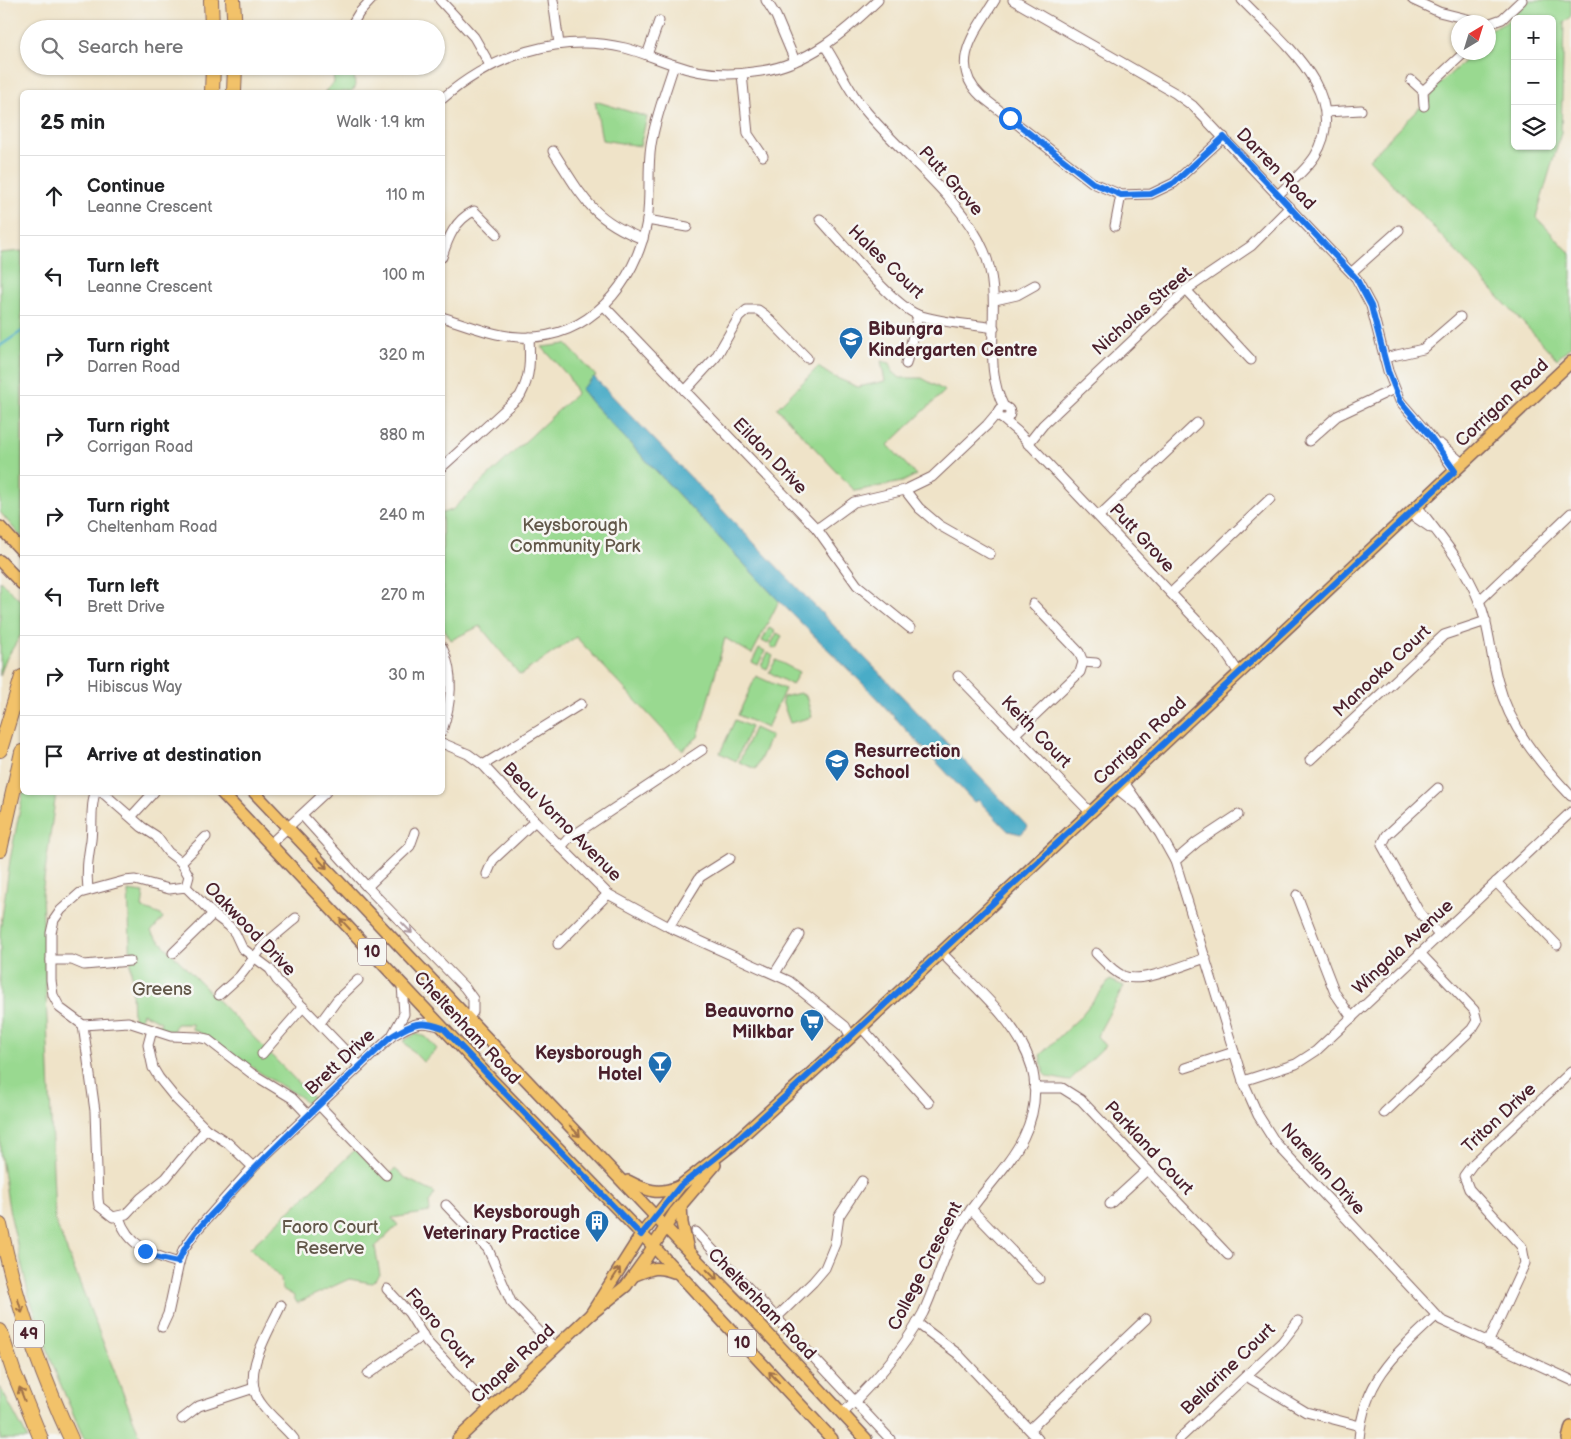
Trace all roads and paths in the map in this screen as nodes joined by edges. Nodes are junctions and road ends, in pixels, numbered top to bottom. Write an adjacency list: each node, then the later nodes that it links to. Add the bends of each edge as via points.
1 (211, 0): 14 (highway)
2 (234, 0): 15 (highway)
3 (372, 0): 16 (street)
4 (440, 0): 24 (street, via 474,36)
5 (553, 0): 20 (street)
6 (766, 0): 23 (street)
7 (878, 0): 19 (street)
8 (994, 0): 41 (street, via 967,47 965,70 974,90 1093,183)
9 (1013, 0): 37 (street, Darren Road, via 1185,99)
10 (1242, 0): 36 (street, via 1311,74 1322,95)
11 (1413, 0): 13 (street)
12 (1522, 0): 18 (street)
13 (1451, 15)
14 (212, 20)
15 (235, 20)
16 (355, 20)
17 (659, 21): 21 (street)
18 (1496, 21)
19 (828, 43): 23 (street); 54 (street, Putt Grove, via 864,110 971,225 988,261)
20 (559, 44): 21 (street, via 610,45); 24 (street, via 520,53)
21 (647, 55): 25 (street)
22 (1456, 60): 32 (street)
23 (795, 61): 26 (street)
24 (490, 65): 33 (street)
25 (674, 65): 26 (street, via 713,73); 44 (street, via 651,145)
26 (742, 74): 39 (street, via 748,134)
27 (212, 75): 30 (highway)
28 (235, 75): 31 (highway)
29 (1411, 80): 32 (street)
30 (212, 90)
31 (234, 90)
32 (1423, 91): 34 (street)
33 (445, 98)
34 (1424, 106)
35 (1361, 110): 36 (street)
36 (1326, 112): 40 (street, via 1318,151)
37 (1224, 137): 40 (street, Darren Road); 41 (street, via 1174,183 1151,194)
38 (553, 151): 49 (street, via 592,209 615,228)
39 (763, 156)
40 (1278, 194): 42 (street, Darren Road)
41 (1121, 195): 45 (street)
42 (1290, 207): 51 (street, Darren Road); 53 (street, Nicholas Street, via 1251,246)
43 (820, 219): 56 (street, Hales Court, via 894,297)
44 (647, 220): 46 (street); 49 (street)
45 (1114, 226)
46 (687, 227)
47 (1399, 230): 51 (street)
48 (497, 234): 50 (street, via 474,211 464,215 455,227)
49 (643, 239): 55 (street, via 626,279)
50 (445, 250)
51 (1352, 272): 62 (street, Darren Road, via 1371,306)
52 (1035, 285): 54 (street, via 1017,295)
53 (1186, 290): 63 (street); 70 (street, Nicholas Street, via 1043,425)
54 (995, 300): 59 (street, Putt Grove)
55 (604, 306): 60 (street, via 573,327 545,336); 67 (street, Eildon Drive)
56 (918, 314): 59 (street, Hales Court); 65 (street)
57 (1460, 317): 62 (street, via 1423,349)
58 (445, 318): 60 (street, via 497,333)
59 (994, 328): 68 (street, Putt Grove, via 992,352)
60 (529, 337): 72 (street, via 530,366 527,383 520,396)
61 (807, 358): 67 (street, via 765,315 758,310 747,310 739,317 716,357)
62 (1384, 358): 66 (street, Darren Road)
63 (1251, 360)
64 (1571, 362): 73 (main road, Corrigan Road)
65 (906, 364)
66 (1394, 389): 71 (street, via 1337,416); 73 (street, Darren Road, via 1405,408)
67 (686, 391): 80 (street, Eildon Drive)
68 (1002, 414): 70 (street, Putt Grove); 74 (street, via 932,477)
69 (1197, 423): 78 (street)
70 (1023, 438): 78 (street, Putt Grove)
71 (1309, 441)
72 (445, 464)
73 (1459, 467): 76 (main road, Corrigan Road)
74 (905, 490): 80 (street, via 854,502); 82 (street, via 919,508 939,525)
75 (1270, 499): 85 (street)
76 (1413, 509): 86 (street, via 1464,568); 93 (main road, Corrigan Road)
77 (1571, 513): 86 (street)
78 (1099, 516): 85 (street, Putt Grove)
79 (0, 527): 81 (main road)
80 (817, 529): 89 (street, Eildon Drive, via 857,585)
81 (20, 549)
82 (990, 554)
83 (0, 561): 84 (main road)
84 (20, 582)
85 (1171, 593): 93 (street, Putt Grove)
86 (1479, 601): 88 (street)
87 (1033, 604): 91 (street, via 1078,652)
88 (1486, 621): 102 (street, Manooka Court, via 1444,635); 113 (street, via 1498,683 1512,720 1532,752)
89 (910, 628)
90 (445, 657): 97 (street, via 451,696)
91 (1083, 662): 92 (street); 98 (street, via 1080,672)
92 (1096, 663)
93 (1242, 670): 105 (main road, Corrigan Road)
94 (958, 676): 98 (street, Keith Court)
95 (20, 684): 100 (highway)
96 (581, 704): 104 (street)
97 (445, 719)
98 (1015, 734): 114 (street, Keith Court)
99 (445, 744): 104 (street, Beau Vorno Avenue)
100 (0, 750)
101 (702, 750): 125 (street, via 568,839)
102 (1310, 760)
103 (20, 761): 126 (highway)
104 (483, 765): 119 (street, Beau Vorno Avenue)
105 (1120, 785): 114 (main road, Corrigan Road); 127 (street, Narellan Drive, via 1140,807)
106 (1438, 788): 142 (street, via 1387,835 1382,845 1419,912)
107 (97, 795): 135 (street, via 86,872)
108 (100, 795): 118 (street)
109 (151, 795): 118 (street)
110 (224, 795): 124 (main road, Cheltenham Road / 10)
111 (257, 795): 120 (main road, Cheltenham Road / 10)
112 (323, 795): 116 (street)
113 (1571, 796)
114 (1090, 812): 145 (main road, Corrigan Road)
115 (1571, 812): 132 (street, Wingala Avenue)
116 (302, 815): 120 (street); 134 (street, Cheltenham Road)
117 (1238, 815): 123 (street)
118 (131, 817): 129 (street, via 156,836)
119 (535, 821): 125 (street, Beau Vorno Avenue); 131 (street, via 493,860)
120 (288, 828): 124 (street); 158 (main road, Cheltenham Road / 10, one-way to 158)
121 (415, 832): 134 (street, via 410,846)
122 (206, 838): 129 (street)
123 (1197, 842): 127 (street); 130 (street)
124 (270, 844): 155 (main road, Cheltenham Road / 10, one-way to 124)
125 (561, 847): 136 (street, Beau Vorno Avenue)
126 (0, 850)
127 (1170, 852): 130 (street, Narellan Drive)
128 (730, 858): 140 (street, via 700,877)
129 (181, 862): 133 (street, via 189,876)
130 (1175, 862): 150 (street, Narellan Drive)
131 (487, 874)
132 (1496, 882): 142 (street, Wingala Avenue); 144 (street)
133 (186, 887): 135 (street, Oakwood Drive, via 169,889 135,880); 138 (street, Oakwood Drive)
134 (367, 887): 158 (street, Cheltenham Road, one-way to 158, via 465,988 473,1001 473,1012)
135 (88, 890): 151 (street, Oakwood Drive, via 80,893 54,920)
136 (608, 894): 140 (street, Beau Vorno Avenue); 143 (street)
137 (1297, 895): 159 (street, via 1335,993)
138 (213, 914): 146 (street); 149 (street, Oakwood Drive, via 229,926 242,948)
139 (296, 918): 149 (street, via 265,944)
140 (669, 927): 153 (street, Beau Vorno Avenue)
141 (799, 935): 153 (street)
142 (1439, 935): 148 (street, Wingala Avenue)
143 (558, 944)
144 (1557, 946)
145 (941, 952): 162 (main road, Corrigan Road); 173 (street, College Crescent, via 1016,1032 1028,1056)
146 (173, 953)
147 (1096, 953): 150 (street, via 1117,973 1133,978)
148 (1420, 953): 159 (street, Wingala Avenue); 176 (street, via 1474,1010 1477,1021)
149 (255, 958): 156 (street); 157 (street, Oakwood Drive, via 270,969)
150 (1206, 958): 167 (street, Narellan Drive)
151 (51, 960): 152 (street, via 72,960 84,966); 161 (street, Oakwood Drive, via 54,996 60,1008)
152 (130, 961)
153 (775, 973): 166 (street, Beau Vorno Avenue, via 845,1026)
154 (358, 980): 160 (street)
155 (402, 985): 163 (main road, Cheltenham Road / 10); 165 (street, Brett Drive, via 404,1014)
156 (219, 995)
157 (303, 1007): 160 (street, Oakwood Drive); 168 (street)
158 (468, 1018): 183 (main road, Cheltenham Road / 10, one-way to 183)
159 (1352, 1018): 172 (street, Wingala Avenue, via 1306,1058)
160 (320, 1023): 169 (street, Oakwood Drive)
161 (83, 1025): 164 (street, via 128,1022); 191 (street, via 95,1112 99,1206)
162 (862, 1027): 166 (main road, Corrigan Road); 174 (street)
163 (443, 1028): 165 (street, Brett Drive, via 421,1022); 195 (main road, Cheltenham Road / 10)
164 (152, 1030): 177 (street, via 170,1036 207,1040 250,1073 292,1098); 178 (street, via 148,1046 153,1068 176,1099)
165 (392, 1036): 169 (street, Brett Drive)
166 (850, 1037): 179 (main road, Corrigan Road)
167 (1234, 1052): 170 (street); 172 (street, Narellan Drive)
168 (262, 1054)
169 (360, 1066): 175 (street, Brett Drive)
170 (1185, 1068)
171 (1571, 1072): 214 (street, Triton Drive, via 1465,1173 1464,1180 1469,1189 1522,1247 1526,1256 1526,1263)
172 (1243, 1081): 206 (street, Narellan Drive, via 1258,1116 1283,1152)
173 (1034, 1088): 181 (street, Parkland Court, via 1062,1088 1075,1095); 189 (street, College Crescent, via 1032,1114 1024,1140)
174 (929, 1102)
175 (319, 1105): 177 (street, Brett Drive); 182 (street)
176 (1384, 1112)
177 (308, 1115): 180 (street, Brett Drive)
178 (206, 1129): 180 (street, via 228,1143); 191 (street, via 166,1178)
179 (732, 1145): 185 (main road, Corrigan Road); 188 (main road, Corrigan Road)
180 (253, 1168): 199 (street, Brett Drive, via 196,1230)
181 (1147, 1170): 186 (street); 198 (street, Parkland Court)
182 (386, 1175)
183 (619, 1176): 185 (main road, via 647,1191 660,1193); 190 (main road, Cheltenham Road / 10)
184 (862, 1181): 207 (street, via 839,1216 835,1244 825,1268)
185 (680, 1186): 190 (main road, Corrigan Road)
186 (1110, 1204)
187 (446, 1205): 215 (street, via 488,1249 511,1302)
188 (681, 1205): 193 (main road, Corrigan Road); 197 (main road)
189 (970, 1209): 202 (street); 210 (street, College Crescent, via 950,1246)
190 (655, 1215): 193 (main road, Cheltenham Road / 10); 195 (main road, Chapel Road)
191 (119, 1217): 199 (street, via 122,1226 145,1251 155,1257)
192 (0, 1225): 229 (highway, 49, one-way to 229, via 27,1327)
193 (666, 1227): 196 (main road, Corrigan Road); 197 (main road, Cheltenham Road / 10)
194 (696, 1232): 207 (street, Cheltenham Road)
195 (641, 1235): 196 (main road, Cheltenham Road / 10); 205 (main road, Chapel Road, one-way to 195)
196 (654, 1247): 200 (main road, Cheltenham Road / 10); 201 (main road, Chapel Road)
197 (689, 1252): 223 (main road, Cheltenham Road / 10, one-way to 223)
198 (1228, 1255)
199 (178, 1262): 211 (street, Brett Drive)
200 (677, 1273): 201 (main road, via 653,1267); 232 (main road, Cheltenham Road / 10, one-way to 200)
201 (634, 1276): 205 (main road, Chapel Road, via 618,1294)
202 (1039, 1280)
203 (387, 1289): 213 (street, Faoro Court)
204 (281, 1305): 220 (street, via 255,1363)
205 (592, 1314): 215 (main road, Chapel Road)
206 (1436, 1316): 214 (street, Narellan Drive); 225 (street, via 1383,1369 1366,1400)
207 (776, 1318): 221 (street, Cheltenham Road)
208 (1146, 1319): 227 (street)
209 (1298, 1321): 217 (street, Bellarine Court, via 1282,1342)
210 (917, 1324): 221 (street, College Crescent, via 890,1364); 227 (street, via 958,1354)
211 (162, 1327)
212 (0, 1330): 228 (highway, 49, one-way to 212)
213 (422, 1335): 216 (street); 222 (street, Faoro Court)
214 (1488, 1343): 218 (street, Narellan Drive)
215 (556, 1348): 222 (main road, Chapel Road)
216 (368, 1374)
217 (1246, 1376): 225 (street, via 1306,1412); 236 (street, Bellarine Court)
218 (1567, 1379): 219 (street, Narellan Drive)
219 (1571, 1384)
220 (254, 1388): 224 (street, via 199,1406); 230 (street, via 260,1402)
221 (855, 1402): 223 (street, College Crescent); 234 (street, Cheltenham Road)
222 (490, 1409): 231 (main road, Chapel Road)
223 (842, 1414): 233 (main road, Cheltenham Road / 10)
224 (182, 1419)
225 (1360, 1426): 237 (street)
226 (1571, 1427): 238 (main road)
227 (1030, 1429): 235 (street)
228 (41, 1439)
229 (71, 1439)
230 (294, 1439)
231 (458, 1439)
232 (832, 1439)
233 (866, 1439)
234 (890, 1439)
235 (1038, 1439)
236 (1179, 1439)
237 (1359, 1439)
238 (1568, 1439)

